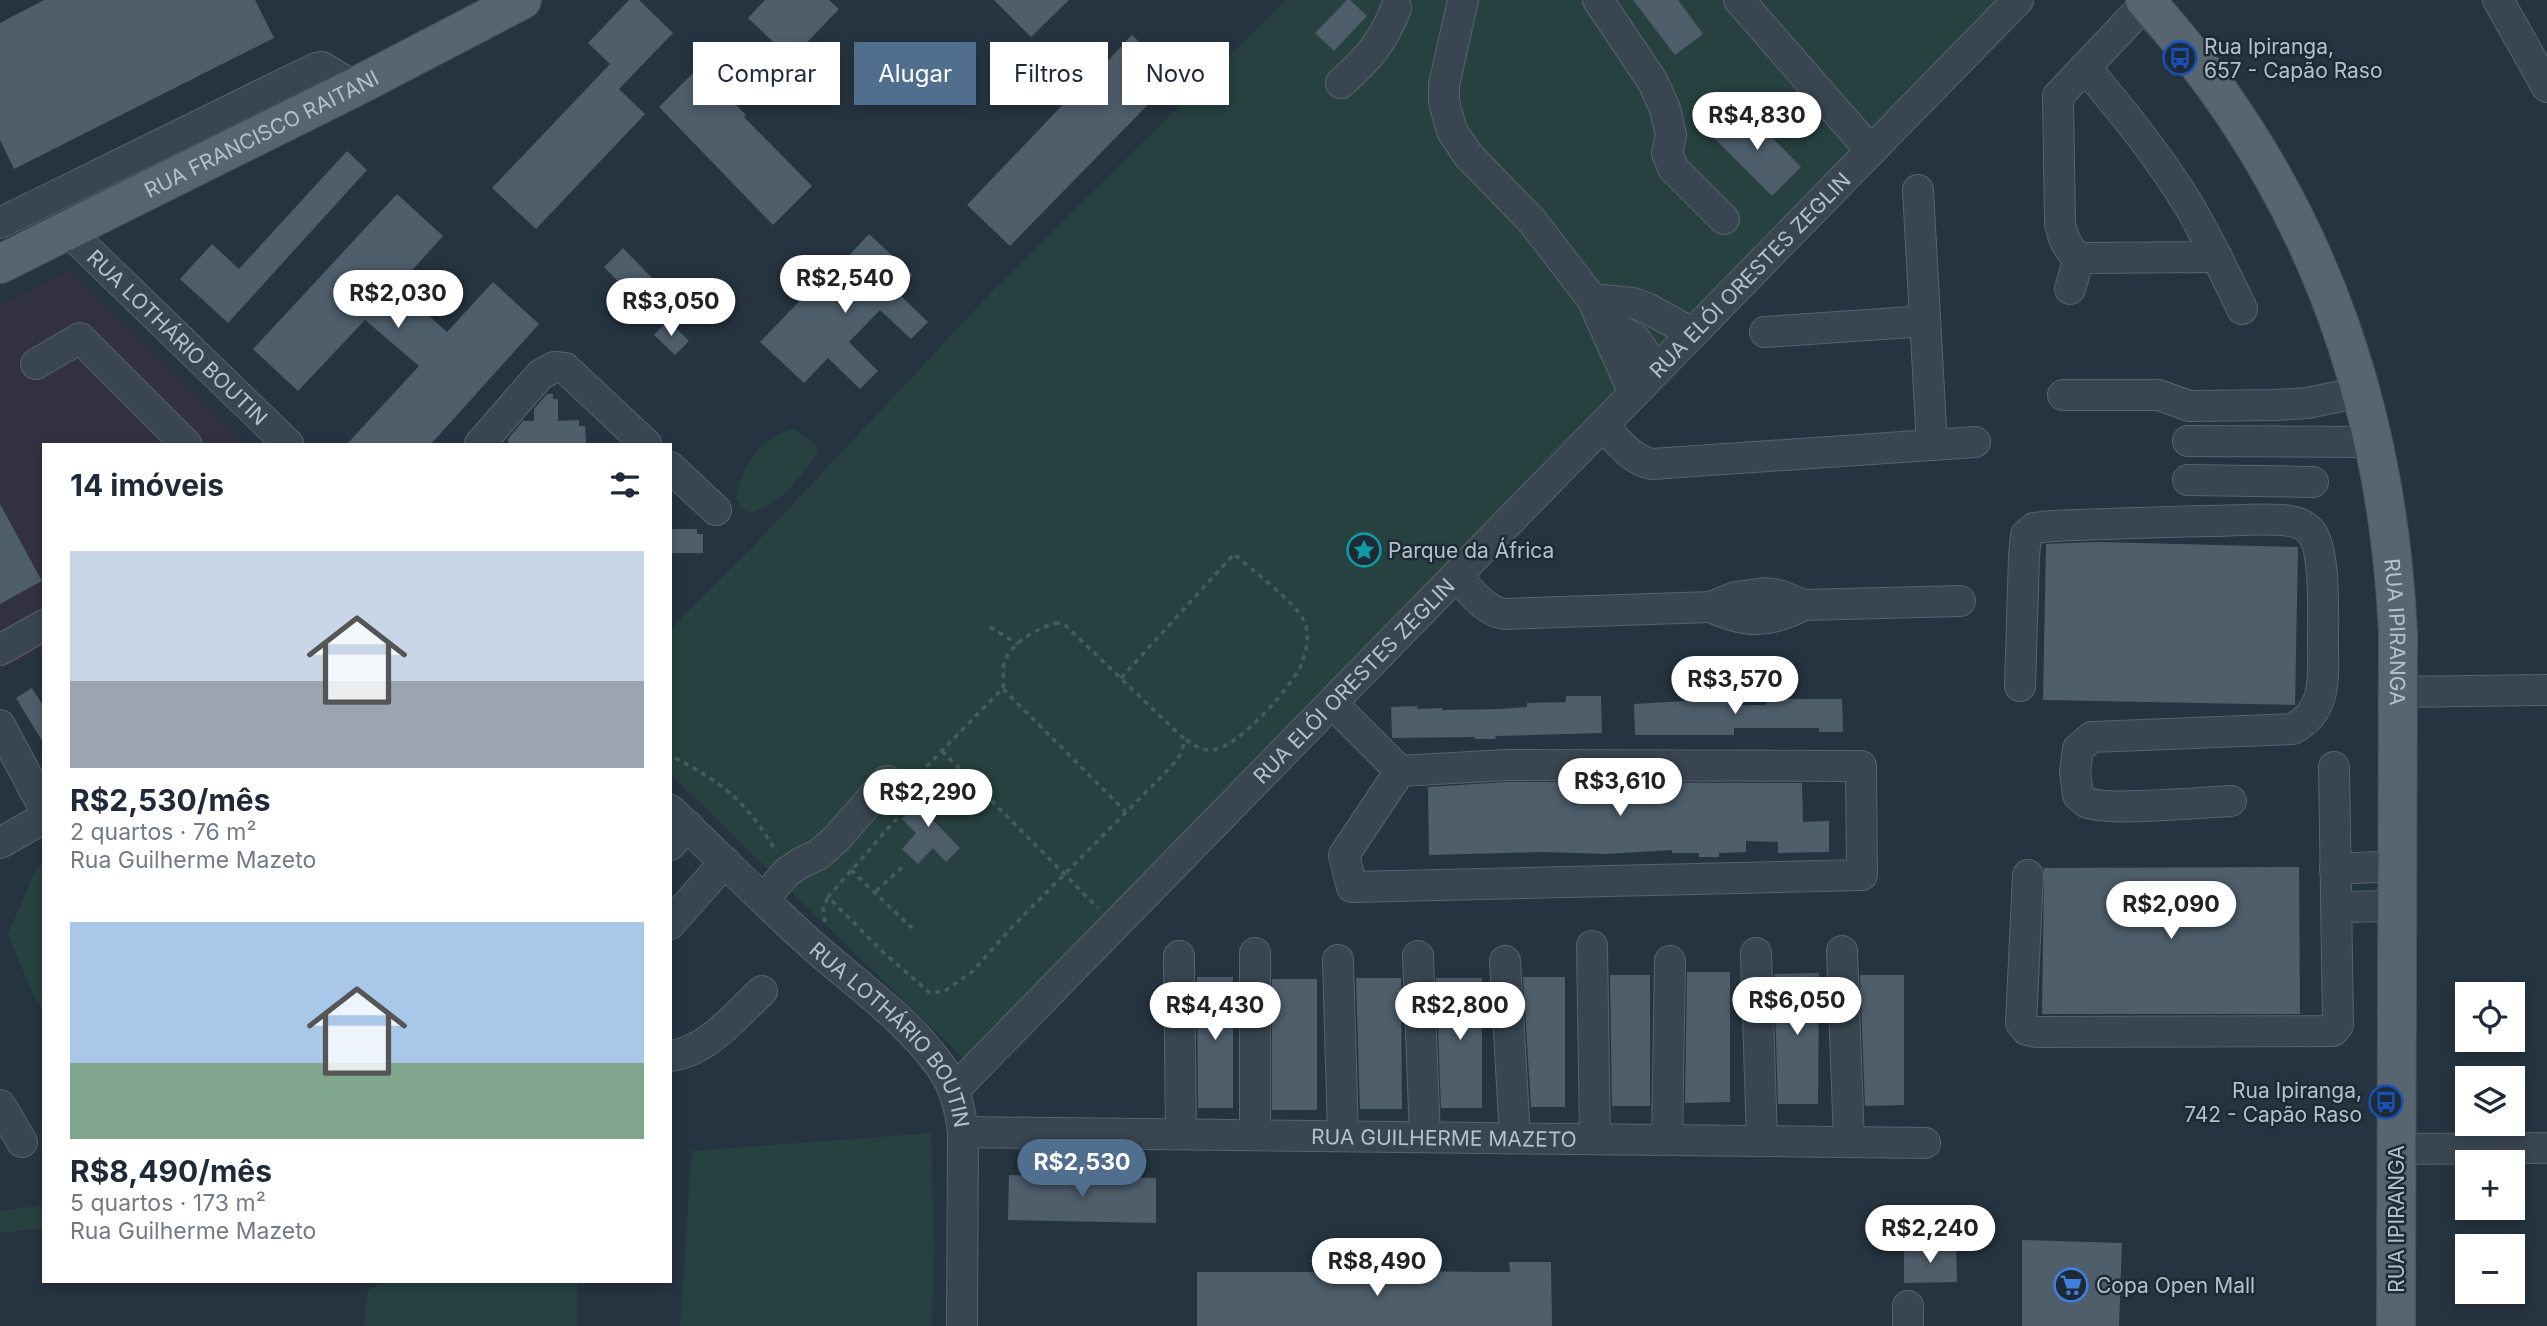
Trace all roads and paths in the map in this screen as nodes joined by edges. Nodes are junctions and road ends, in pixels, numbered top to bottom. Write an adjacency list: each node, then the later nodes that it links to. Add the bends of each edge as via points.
1 (522, 0): 11 (main road, RUA FRANCISCO RAITANI)
2 (1463, 0): 22 (street, via 1444,85 1452,131 1468,155 1532,222)
3 (1598, 0): 16 (street, via 1653,82 1665,109 1671,135 1667,153 1673,168)
4 (1739, 0): 13 (street)
5 (2018, 0): 13 (street, RUA ELÓI ORESTES ZEGLIN)
6 (2498, 0): 12 (street)
7 (2146, 1): 9 (street); 29 (main road, RUA IPIRANGA, via 2218,88 2285,197 2332,300)
8 (1399, 3): 10 (street, via 1387,33)
9 (2085, 67): 18 (street, via 2162,164); 19 (street, via 2058,96 2060,223 2063,239)
10 (1341, 83)
11 (355, 87): 15 (street, via 322,67 316,68); 17 (main road, RUA FRANCISCO RAITANI)
12 (2547, 87)
13 (1871, 151): 26 (street, RUA ELÓI ORESTES ZEGLIN)
14 (1918, 190): 24 (street)
15 (3, 214)
16 (1724, 219)
17 (67, 230): 20 (main road, RUA FRANCISCO RAITANI); 40 (street, RUA LOTHÁRIO BOUTIN)
18 (2217, 257): 19 (street); 23 (street)
19 (2079, 258): 21 (street)
20 (0, 264)
21 (2070, 289)
22 (1597, 309): 26 (street, via 1633,303); 28 (street, via 1635,339); 30 (street)
23 (2242, 309)
24 (1925, 321): 25 (street); 43 (street)
25 (1765, 332)
26 (1692, 334): 28 (street, RUA ELÓI ORESTES ZEGLIN)
27 (36, 363): 39 (street, via 80,338)
28 (1657, 370): 30 (street, RUA ELÓI ORESTES ZEGLIN)
29 (2361, 392): 32 (street); 38 (main road, RUA IPIRANGA)
30 (1634, 393): 34 (street, RUA ELÓI ORESTES ZEGLIN)
31 (2063, 395): 33 (street, via 2159,396)
32 (2307, 403): 33 (street); 37 (street)
33 (2189, 406): 35 (street)
34 (1603, 426): 43 (street, via 1634,456 1652,464); 49 (street, RUA ELÓI ORESTES ZEGLIN)
35 (2188, 441): 37 (street); 45 (street)
36 (1975, 442): 43 (street)
37 (2310, 442): 38 (street)
38 (2374, 442): 59 (main road, RUA IPIRANGA, via 2395,574)
39 (185, 443)
40 (286, 443)
41 (481, 443): 42 (street, via 540,375 554,367 565,369)
42 (645, 443)
43 (1932, 445)
44 (672, 469): 47 (street)
45 (2188, 480): 46 (street); 48 (street)
46 (2313, 482)
47 (716, 510)
48 (2187, 522): 56 (street, via 2053,526 2034,528 2026,535); 68 (street, via 2281,520 2300,523 2313,533 2320,557 2323,658 2319,703 2306,722 2292,729 2092,737 2078,749 2078,795 2097,805)
49 (1456, 576): 50 (street, via 1497,613 1711,607 1735,597 1765,593 1804,605); 60 (street, RUA ELÓI ORESTES ZEGLIN)
50 (1960, 601)
51 (42, 626): 54 (street)
52 (990, 627): 53 (path)
53 (1018, 644): 55 (path, via 1038,629 1064,624); 57 (path, via 1004,661)
54 (0, 650)
55 (1121, 678): 62 (path); 62 (path, via 1234,554 1293,607 1304,619 1308,639 1295,677 1249,730 1225,747 1200,749)
56 (2021, 686)
57 (1003, 688): 63 (path); 70 (path)
58 (2547, 690): 59 (street)
59 (2399, 692): 76 (main road, RUA IPIRANGA)
60 (1332, 703): 66 (street); 102 (street, RUA ELÓI ORESTES ZEGLIN)
61 (0, 725): 69 (street)
62 (1183, 737): 70 (path, via 1180,755)
63 (942, 751): 78 (path, via 925,768 928,786); 80 (path)
64 (674, 758): 79 (path, via 739,800 767,836)
65 (2334, 767): 77 (street)
66 (1400, 771): 66 (street, via 1506,765 1861,766 1862,875 1352,887 1344,855)
67 (887, 781): 79 (street, via 836,839)
68 (2231, 801)
69 (42, 804)
70 (1125, 811): 80 (path)
71 (42, 819): 73 (street)
72 (676, 827): 74 (street, RUA LOTHÁRIO BOUTIN)
73 (0, 843)
74 (725, 862): 84 (street, RUA LOTHÁRIO BOUTIN); 88 (street)
75 (906, 864): 82 (path)
76 (2398, 866): 77 (street); 85 (main road, RUA IPIRANGA)
77 (2335, 869): 86 (street)
78 (852, 870): 82 (path); 83 (path)
79 (786, 873): 84 (street)
80 (1064, 874): 83 (path, via 973,971 937,993 911,978); 87 (path)
81 (2028, 875): 86 (street, via 2021,1023 2036,1032 2333,1031 2338,1025)
82 (876, 891): 90 (path)
83 (828, 897): 89 (path, via 823,908)
84 (764, 899): 102 (street, RUA LOTHÁRIO BOUTIN, via 906,1027)
85 (2398, 906): 86 (street); 117 (main road, RUA IPIRANGA)
86 (2336, 907)
87 (1102, 912)
88 (672, 921)
89 (826, 926)
90 (912, 928)
91 (1592, 946): 110 (street)
92 (1842, 951): 114 (street)
93 (1255, 953): 106 (street)
94 (1756, 953): 112 (street)
95 (1179, 956): 105 (street)
96 (1418, 957): 108 (street)
97 (1338, 960): 107 (street)
98 (1505, 961): 109 (street)
99 (1670, 961): 111 (street)
100 (762, 991): 101 (street, via 704,1044)
101 (672, 1056)
102 (954, 1090): 104 (street, RUA LOTHÁRIO BOUTIN)
103 (0, 1105): 113 (street)
104 (963, 1132): 105 (street, RUA GUILHERME MAZETO); 118 (street, RUA LOTHÁRIO BOUTIN)
105 (1181, 1134): 106 (street, RUA GUILHERME MAZETO)
106 (1255, 1135): 107 (street, RUA GUILHERME MAZETO)
107 (1343, 1136): 108 (street, RUA GUILHERME MAZETO)
108 (1425, 1137): 109 (street, RUA GUILHERME MAZETO)
109 (1515, 1138): 110 (street, RUA GUILHERME MAZETO)
110 (1595, 1139): 111 (street, RUA GUILHERME MAZETO)
111 (1667, 1140): 112 (street, RUA GUILHERME MAZETO)
112 (1762, 1141): 114 (street, RUA GUILHERME MAZETO)
113 (22, 1142)
114 (1849, 1142): 115 (street, RUA GUILHERME MAZETO)
115 (1925, 1143)
116 (2547, 1148): 117 (street)
117 (2397, 1149): 119 (main road, RUA IPIRANGA)
118 (962, 1326)
119 (2396, 1326)

